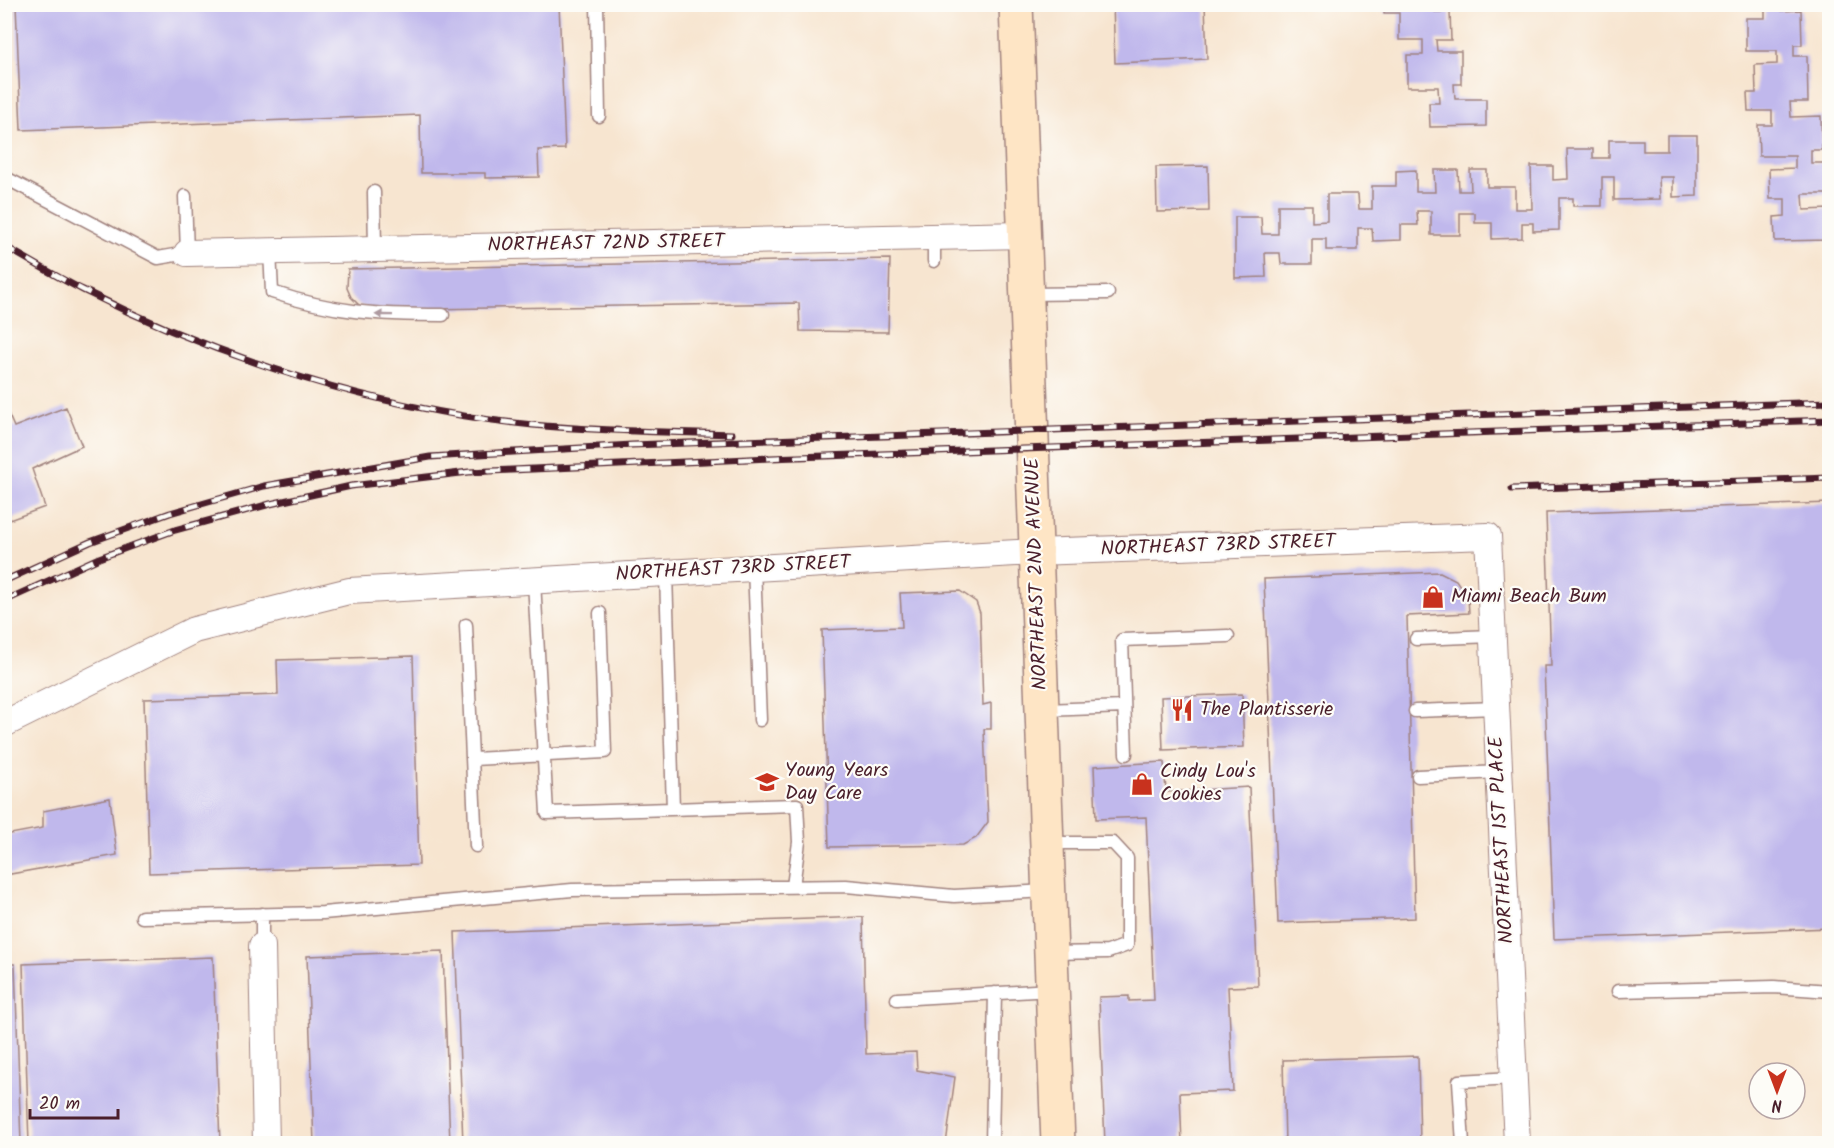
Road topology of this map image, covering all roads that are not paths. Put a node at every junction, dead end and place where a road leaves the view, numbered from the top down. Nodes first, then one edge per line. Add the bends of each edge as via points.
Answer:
1 (597, 4) edge
2 (1016, 4) edge
3 (599, 116) dead end
4 (4, 177) edge
5 (374, 192) dead end
6 (185, 196) dead end
7 (1024, 236) junction
8 (375, 249) junction
9 (270, 251) junction
10 (188, 253) junction
11 (1108, 293) dead end
12 (1026, 294) junction
13 (442, 315) dead end
14 (1488, 536) joint
15 (1035, 552) junction
16 (754, 567) junction
17 (666, 573) junction
18 (534, 580) junction
19 (600, 613) dead end
20 (466, 624) dead end
21 (1227, 636) dead end
22 (1493, 636) junction
23 (1416, 639) dead end
24 (1124, 707) junction
25 (1496, 708) junction
26 (1042, 710) junction
27 (1415, 711) dead end
28 (760, 720) dead end
29 (4, 724) edge
30 (1126, 754) dead end
31 (543, 755) junction
32 (473, 759) junction
33 (1499, 772) junction
34 (1418, 776) dead end
35 (673, 809) junction
36 (1047, 843) junction
37 (477, 846) dead end
38 (793, 886) junction
39 (1049, 891) junction
40 (262, 914) junction
41 (142, 917) dead end
42 (262, 946) joint
43 (1051, 953) junction
44 (1052, 990) junction
45 (1618, 991) dead end
46 (1830, 992) edge
47 (995, 993) junction
48 (897, 999) dead end
49 (1514, 1078) junction
50 (266, 1143) edge
51 (992, 1143) edge
52 (1058, 1143) edge
53 (1463, 1143) edge
54 (1517, 1143) edge

1 - 3 lane
2 - 7 main road, NORTHEAST 2ND AVENUE
4 - 10 lane via 158,258
5 - 8 lane
6 - 10 lane
7 - 8 street, NORTHEAST 72ND STREET via 934,250
7 - 12 main road, NORTHEAST 2ND AVENUE
8 - 9 street, NORTHEAST 72ND STREET
9 - 10 street, NORTHEAST 72ND STREET
13 -> 9 lane via 376,315 316,307 272,292
11 - 12 lane
12 - 15 main road, NORTHEAST 2ND AVENUE
14 - 15 street, NORTHEAST 73RD STREET
14 - 22 street, NORTHEAST 1ST PLACE
15 - 16 street, NORTHEAST 73RD STREET
15 - 26 main road, NORTHEAST 2ND AVENUE
16 - 17 street, NORTHEAST 73RD STREET
16 - 28 lane
17 - 18 street, NORTHEAST 73RD STREET
17 - 35 lane
18 - 29 street, NORTHEAST 73RD STREET via 349,591 194,630
18 - 31 lane
19 - 31 lane via 605,752
20 - 32 lane
21 - 24 lane via 1122,640
22 - 23 lane
22 - 25 street, NORTHEAST 1ST PLACE
24 - 26 lane
24 - 30 lane
25 - 27 lane
25 - 33 street, NORTHEAST 1ST PLACE
26 - 36 main road, NORTHEAST 2ND AVENUE
31 - 32 lane
31 - 35 lane via 547,813
32 - 37 lane
33 - 34 lane
33 - 49 street, NORTHEAST 1ST PLACE
35 - 38 lane via 797,805 799,842
36 - 39 main road, NORTHEAST 2ND AVENUE
36 - 43 lane via 1113,843 1126,858 1127,945 1108,952
38 - 39 lane via 846,886 954,896
38 - 40 lane via 572,890 323,913
39 - 43 main road, NORTHEAST 2ND AVENUE
40 - 41 lane
40 - 42 lane
42 - 50 street
43 - 44 main road, NORTHEAST 2ND AVENUE
44 - 47 lane
44 - 52 main road, NORTHEAST 2ND AVENUE
45 - 46 lane via 1774,987
47 - 48 lane
47 - 51 lane
49 - 53 lane via 1459,1081
49 - 54 street, NORTHEAST 1ST PLACE

